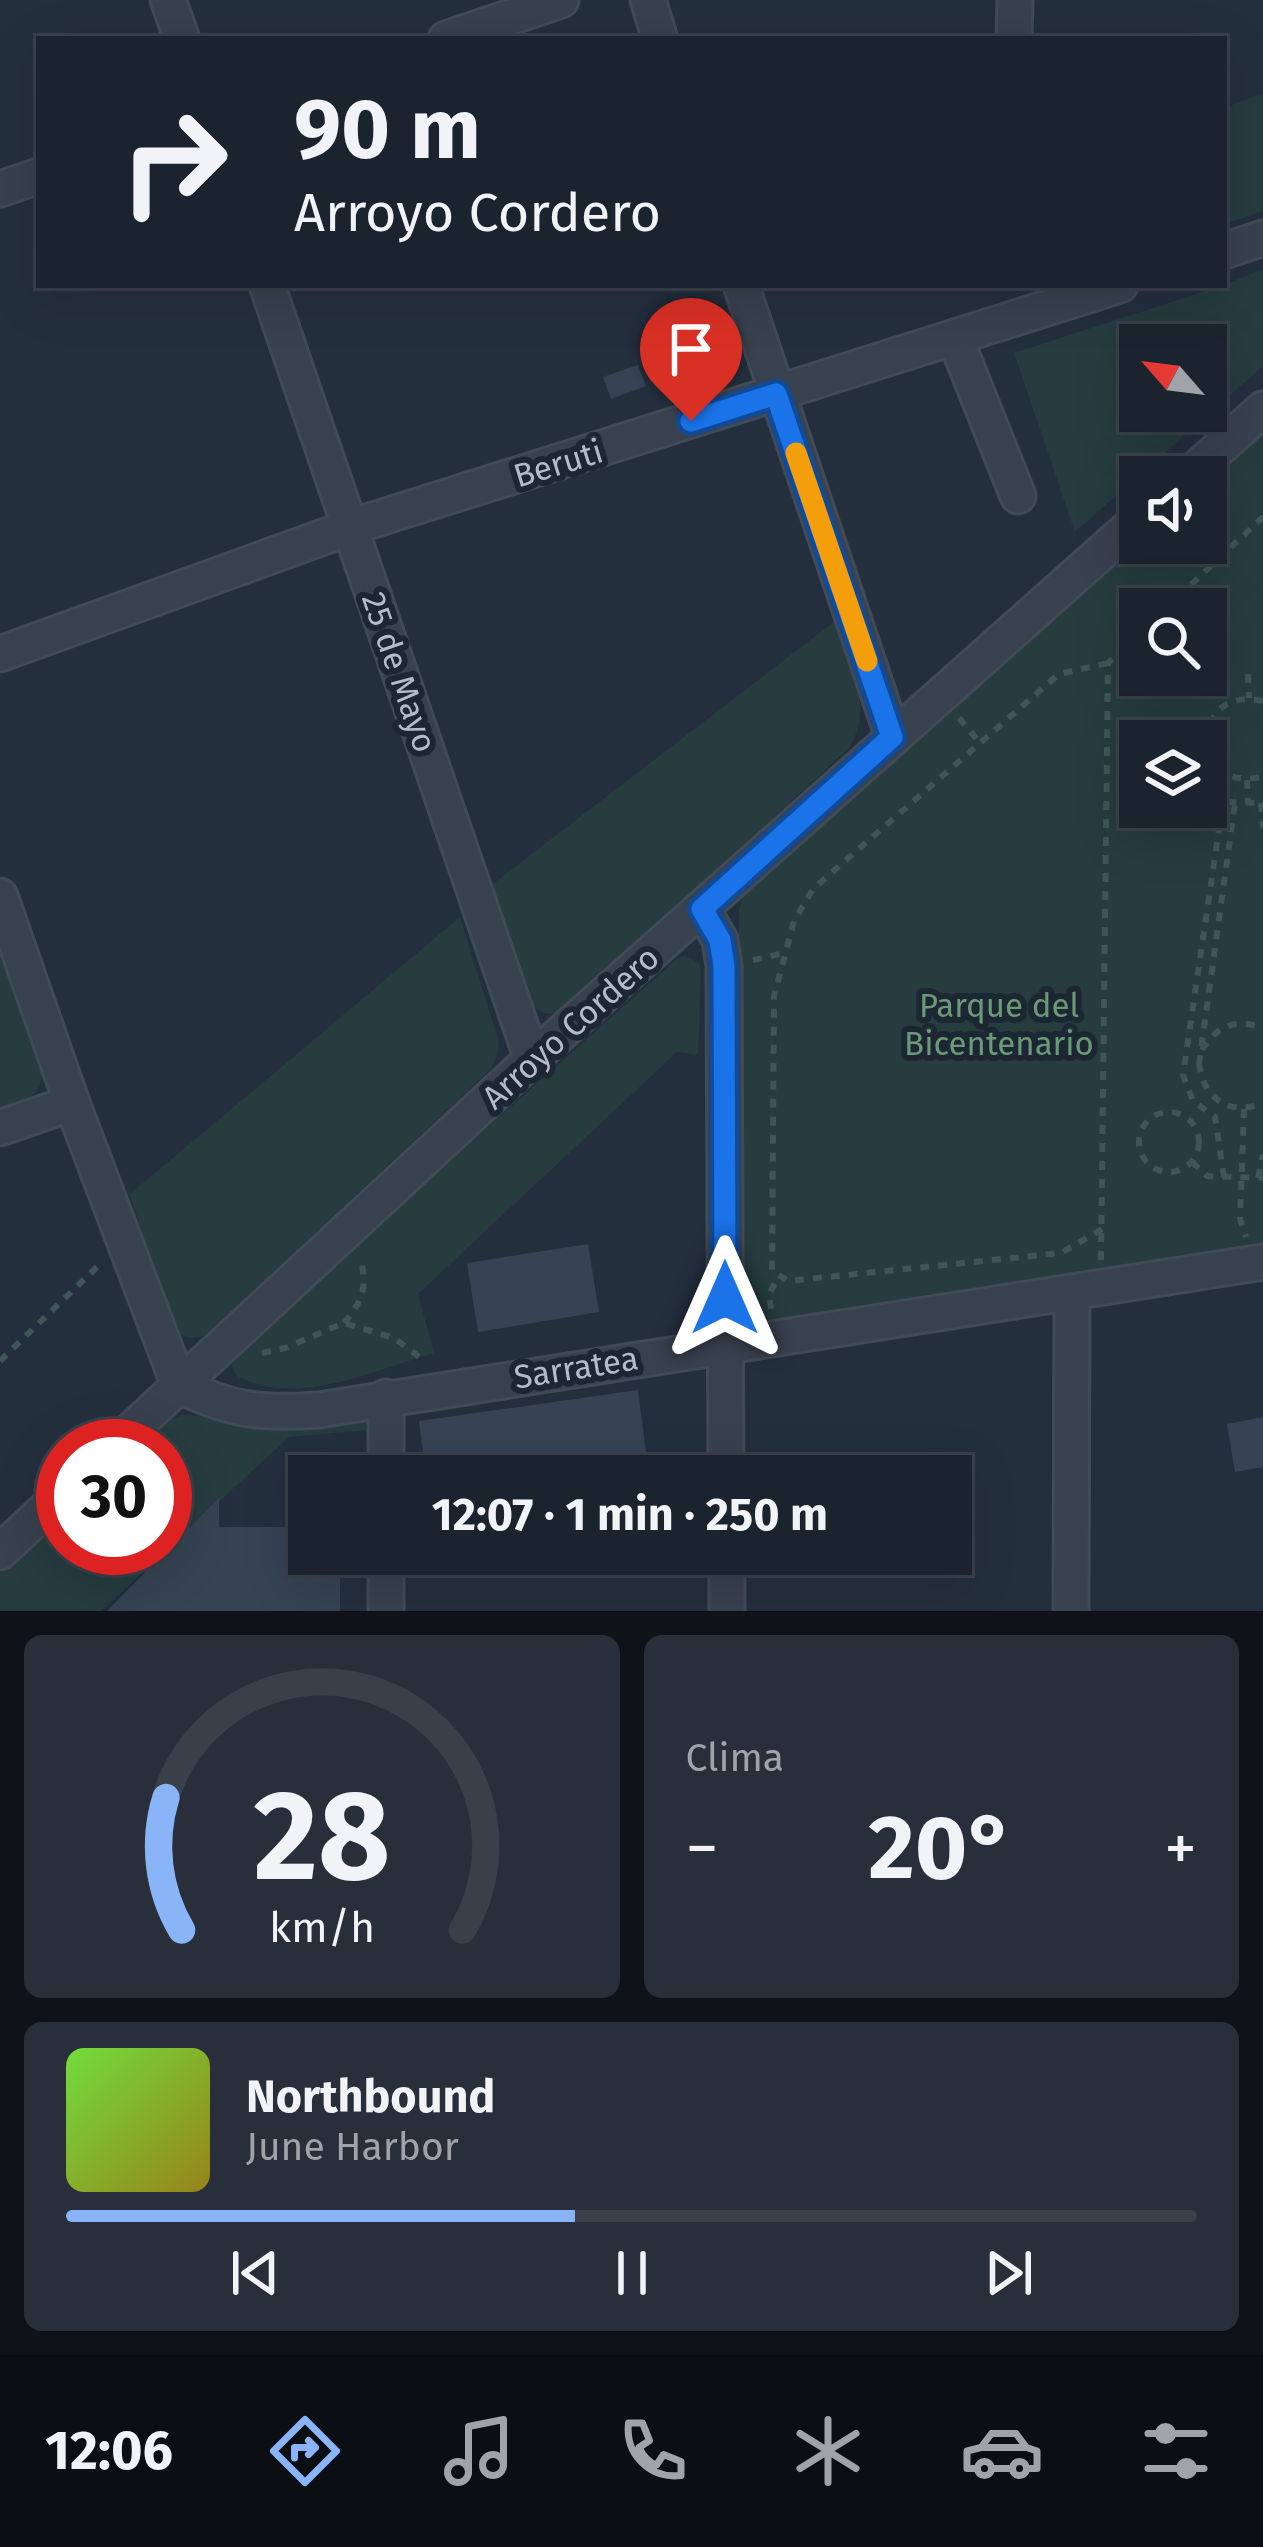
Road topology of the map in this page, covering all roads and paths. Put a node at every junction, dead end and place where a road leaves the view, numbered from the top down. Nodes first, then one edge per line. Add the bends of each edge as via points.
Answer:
1 (168, 0) edge
2 (561, 0) edge
3 (648, 0) edge
4 (1015, 0) edge
5 (181, 36) edge
6 (455, 36) edge
7 (659, 36) edge
8 (1014, 36) edge
9 (36, 177) edge
10 (0, 189) edge
11 (1263, 238) edge
12 (1227, 250) edge
13 (268, 288) edge
14 (742, 288) edge
15 (1079, 291) edge
16 (955, 338) junction
17 (776, 394) junction
18 (1263, 410) edge
19 (1210, 456) edge
20 (1018, 496) dead end
21 (1263, 517) edge
22 (351, 527) junction
23 (1119, 537) edge
24 (1187, 588) edge
25 (1119, 653) edge
26 (0, 654) edge
27 (1108, 663) junction
28 (1248, 674) dead end
29 (1249, 698) junction
30 (1263, 701) edge
31 (892, 737) junction
32 (1263, 776) edge
33 (1247, 780) junction
34 (1235, 803) junction
35 (1248, 803) junction
36 (1262, 803) edge
37 (1263, 828) edge
38 (0, 896) edge
39 (702, 909) junction
40 (1263, 1028) edge
41 (532, 1059) junction
42 (1199, 1064) junction
43 (72, 1103) junction
44 (1263, 1103) edge
45 (1244, 1109) junction
46 (0, 1128) edge
47 (1263, 1155) edge
48 (1192, 1162) junction
49 (1224, 1177) junction
50 (1261, 1178) edge
51 (1241, 1179) junction
52 (1102, 1229) junction
53 (343, 1234) junction
54 (124, 1241) junction
55 (1259, 1262) edge
56 (1086, 1289) junction
57 (344, 1323) junction
58 (228, 1340) junction
59 (726, 1343) junction
60 (0, 1361) edge
61 (179, 1385) junction
62 (456, 1386) junction
63 (386, 1397) junction
64 (143, 1419) edge
65 (386, 1455) edge
66 (726, 1455) edge
67 (36, 1518) edge
68 (0, 1552) edge
69 (386, 1575) edge
70 (727, 1575) edge
71 (386, 1611) edge
72 (727, 1611) edge
73 (1071, 1611) edge

1 - 5 street
2 - 6 street
3 - 7 street
4 - 8 street
9 - 10 street
11 - 12 street
13 - 22 street, 25 de Mayo
14 - 17 street
15 - 16 street, Beruti
16 - 17 street, Beruti
16 - 20 street
17 - 22 street, Beruti
17 - 31 street
18 - 19 street
21 - 24 path
22 - 26 street, Beruti
22 - 41 street, 25 de Mayo
23 - 31 street, Arroyo Cordero
25 - 27 path
27 - 52 path
27 - 52 path via 1059,674 801,906 773,996 772,1271 788,1281 1061,1253
28 - 29 path
29 - 30 path
29 - 33 path via 1217,712 1207,736 1220,770
31 - 39 street, Arroyo Cordero
32 - 33 path
33 - 35 path
34 - 35 path
34 - 42 path
34 - 49 path via 1223,802 1184,1075 1193,1101 1215,1117
35 - 36 path
36 - 37 path
38 - 43 street
39 - 41 street, Arroyo Cordero
39 - 59 street via 724,966
40 - 42 path via 1220,1028
41 - 53 street, Arroyo Cordero
42 - 45 path via 1207,1091
43 - 46 street
43 - 54 street
44 - 45 path
45 - 51 path
47 - 50 path
48 - 48 path via 1174,1172 1153,1169 1141,1154 1143,1126 1166,1112 1184,1117 1199,1143
48 - 49 path via 1207,1176
49 - 51 path
50 - 51 path
51 - 55 path via 1240,1220
52 - 56 path
53 - 57 path via 364,1274 357,1309
53 - 58 street, Arroyo Cordero
54 - 60 path
54 - 61 street
55 - 56 street, Sarratea
56 - 59 street, Sarratea
56 - 73 street
57 - 58 path via 263,1353 246,1354
57 - 62 path via 394,1338
58 - 61 street, Arroyo Cordero
59 - 62 street, Sarratea
59 - 66 street
61 - 63 street, Sarratea via 214,1403 275,1414
61 - 64 street, Arroyo Cordero
62 - 63 street, Sarratea
63 - 65 street
67 - 68 street
69 - 71 street
70 - 72 street

